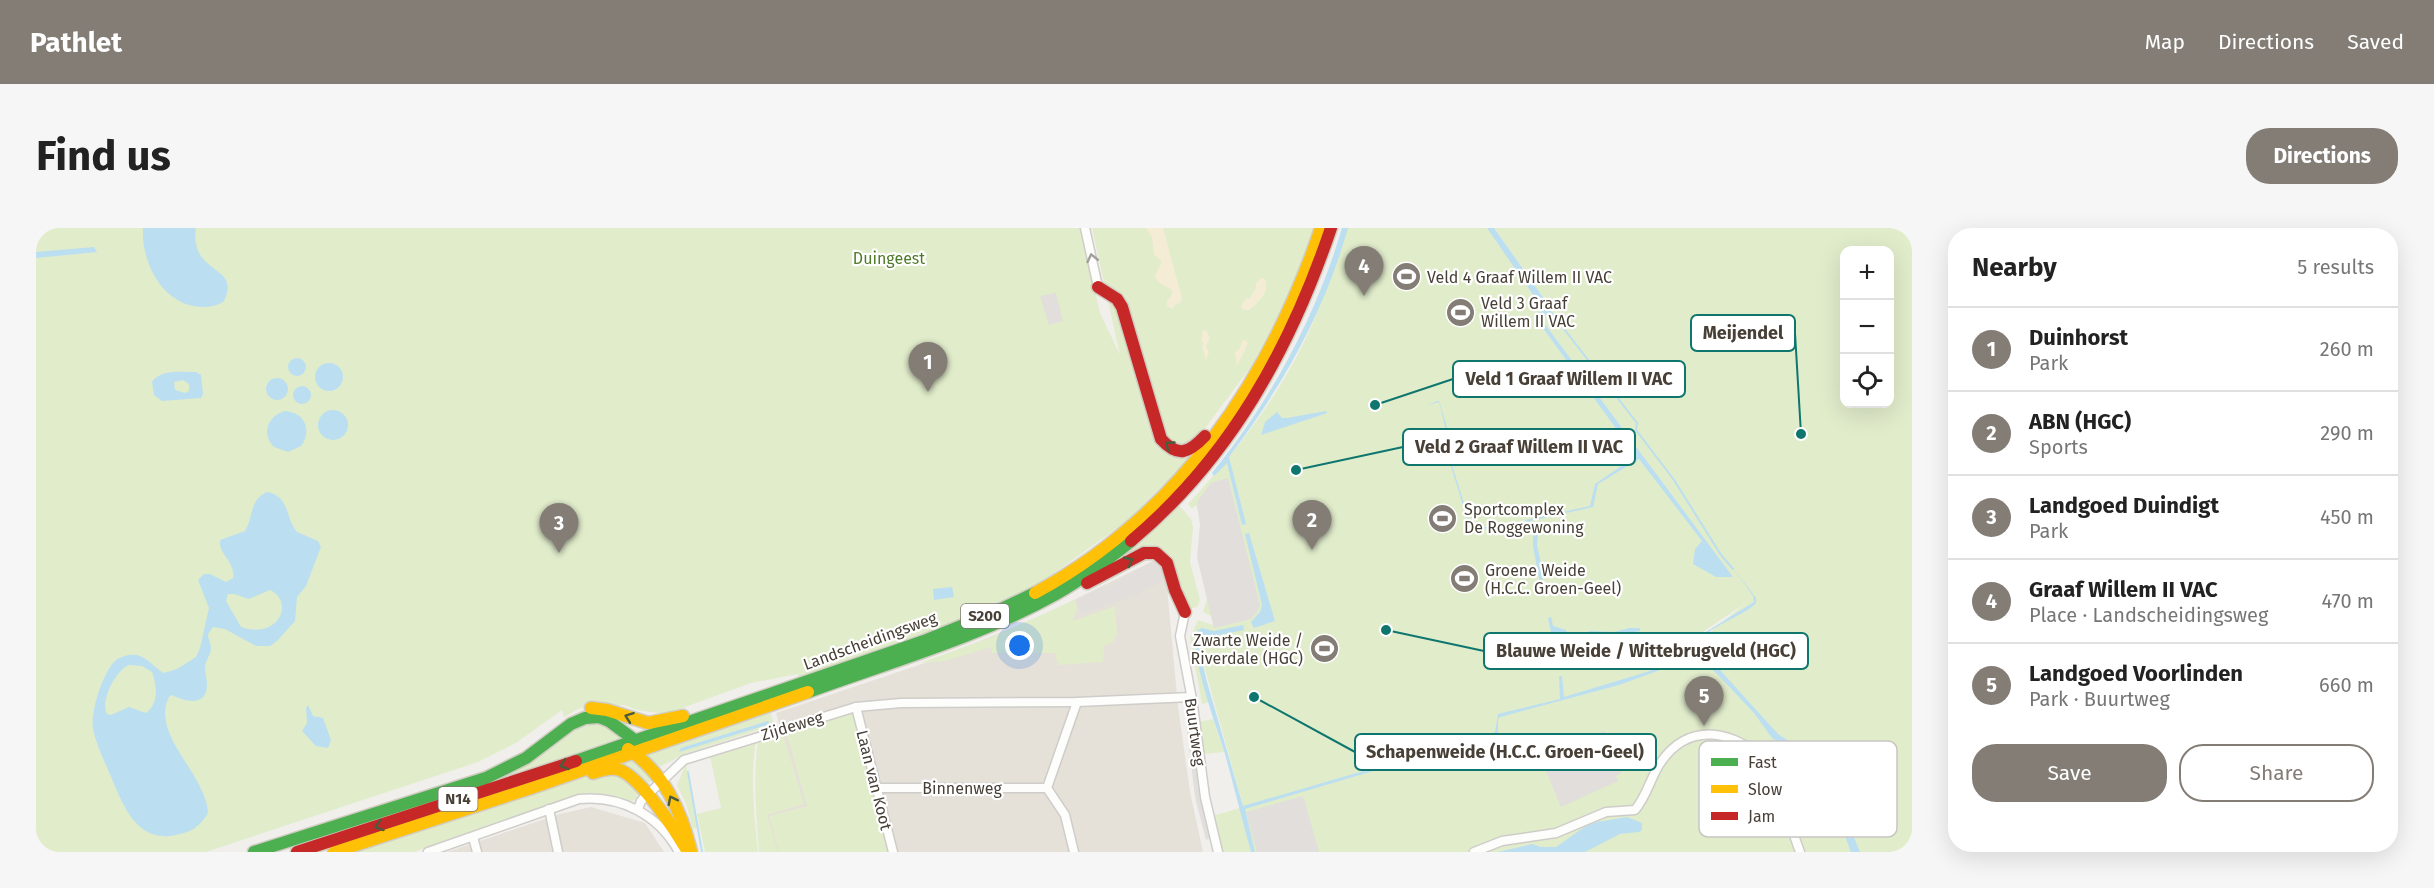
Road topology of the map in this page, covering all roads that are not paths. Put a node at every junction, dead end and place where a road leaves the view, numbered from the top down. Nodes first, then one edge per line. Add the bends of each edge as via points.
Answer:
1 (1085, 228) edge
2 (1321, 228) edge
3 (1331, 228) edge
4 (1098, 287) joint
5 (1265, 359) junction
6 (1056, 594) junction
7 (1185, 612) joint
8 (1191, 697) junction
9 (766, 701) junction
10 (1077, 702) junction
11 (856, 707) junction
12 (727, 709) junction
13 (1739, 741) edge
14 (634, 746) junction
15 (571, 773) junction
16 (661, 780) junction
17 (455, 787) junction
18 (877, 788) junction
19 (1047, 788) junction
20 (646, 795) junction
21 (549, 809) junction
22 (638, 809) junction
23 (473, 837) junction
24 (1795, 837) edge
25 (254, 852) edge
26 (297, 852) edge
27 (334, 852) edge
28 (428, 852) edge
29 (477, 852) edge
30 (558, 852) edge
31 (679, 852) edge
32 (690, 852) edge
33 (893, 852) edge
34 (1074, 852) edge
35 (1218, 852) edge
36 (1474, 852) edge
37 (1800, 852) edge

4 -> 1 street
2 - 5 main road, Landscheidingsweg / S200 via 1298,292
3 - 6 main road, Landscheidingsweg / S200 via 1293,330 1229,435 1158,516 1097,568
5 -> 4 main road via 1199,443 1184,452 1175,451 1161,439 1122,307
5 - 9 main road, Landscheidingsweg / S200 via 1222,426 1190,466 1152,507 1092,559 996,612
6 -> 7 main road via 1089,583 1153,552 1167,563
6 - 9 main road, Landscheidingsweg / S200 via 999,622
7 - 8 street, Buurtweg via 1180,636
8 - 10 street, Zijdeweg
8 - 35 street, Buurtweg via 1204,796
9 - 12 main road, Landscheidingsweg / N14
9 - 14 main road, Landscheidingsweg / N14 via 647,747
10 - 11 street, Zijdeweg
10 - 19 street
11 - 16 street, Zijdeweg via 684,760
11 - 18 street, Laan van Koot
12 - 14 main road, Landscheidingsweg / N14
12 -> 17 main road, N14 via 653,723 601,709 583,710 507,761
13 - 36 street via 1701,734 1670,751 1635,810 1606,812 1556,833 1502,841
14 - 15 main road, Landscheidingsweg / N14
14 - 16 main road
14 - 17 main road, N14 via 609,721 585,718 519,763
14 -> 26 main road, Landscheidingsweg / N14 via 619,746
15 - 20 main road via 585,775 619,769 630,775
15 - 27 main road, Landscheidingsweg / N14
16 - 20 street, Zijdeweg
32 -> 16 main road via 682,820
17 - 25 main road, N14
18 - 19 street, Binnenweg
18 - 33 street, Laan van Koot
19 - 34 street via 1065,815
20 - 22 street, Zijdeweg
20 - 32 main road
21 - 22 street via 593,798
21 - 23 street
21 - 30 street
22 - 31 street via 663,829
23 - 28 street
23 - 29 street
24 - 37 street

